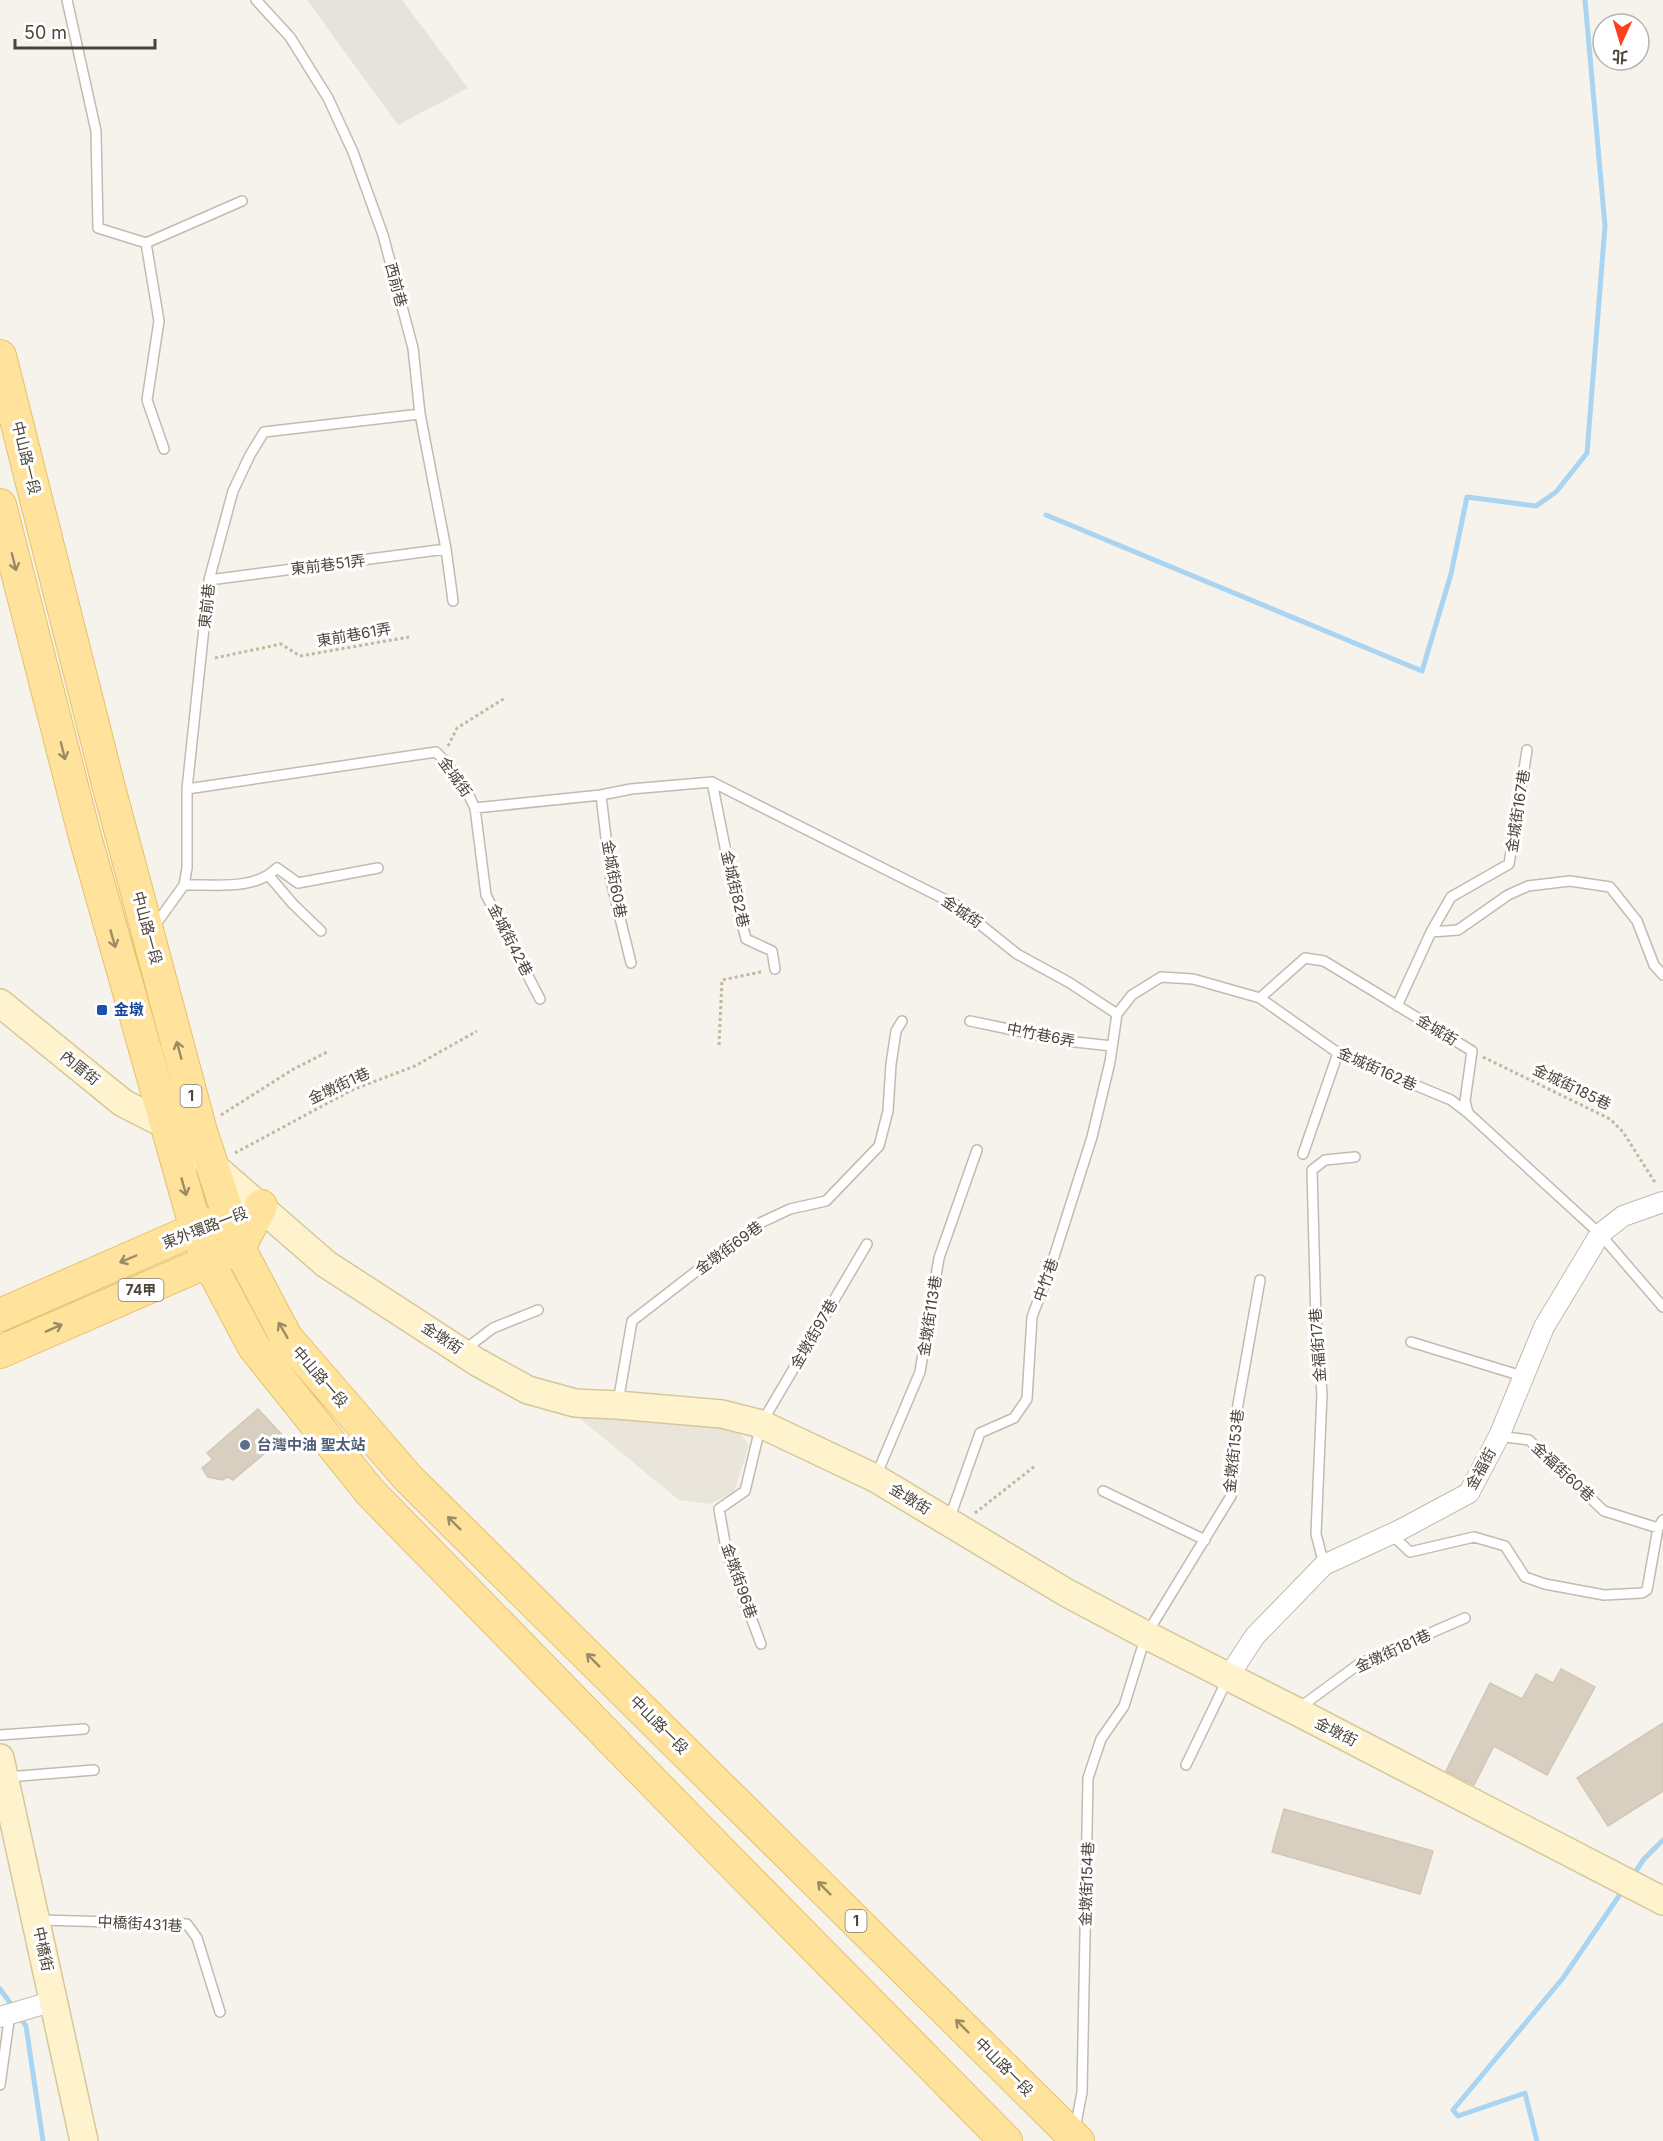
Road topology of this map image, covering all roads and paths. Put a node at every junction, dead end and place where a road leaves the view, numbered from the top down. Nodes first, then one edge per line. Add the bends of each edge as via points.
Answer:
1 (67, 0) edge
2 (256, 0) edge
3 (242, 201) dead end
4 (146, 243) junction
5 (0, 356) edge
6 (420, 414) junction
7 (164, 448) dead end
8 (0, 505) edge
9 (446, 549) junction
10 (209, 580) junction
11 (453, 602) dead end
12 (409, 637) dead end
13 (201, 661) junction
14 (505, 698) dead end
15 (1527, 750) dead end
16 (441, 757) junction
17 (712, 782) junction
18 (187, 789) junction
19 (601, 795) junction
20 (475, 808) junction
21 (378, 868) dead end
22 (269, 876) junction
23 (184, 885) junction
24 (321, 931) dead end
25 (1431, 932) junction
26 (148, 935) junction
27 (631, 963) dead end
28 (775, 969) joint
29 (1663, 975) edge
30 (1260, 998) junction
31 (540, 999) dead end
32 (0, 1003) edge
33 (1397, 1006) junction
34 (1117, 1014) junction
35 (902, 1021) dead end
36 (970, 1021) dead end
37 (477, 1031) dead end
38 (719, 1045) dead end
39 (1112, 1046) junction
40 (1472, 1051) junction
41 (327, 1052) dead end
42 (1338, 1053) junction
43 (1468, 1113) junction
44 (166, 1125) junction
45 (200, 1128) junction
46 (977, 1150) dead end
47 (1303, 1154) dead end
48 (1355, 1157) dead end
49 (212, 1165) junction
50 (1660, 1195) edge
51 (261, 1206) junction
52 (196, 1229) junction
53 (234, 1233) junction
54 (1600, 1234) junction
55 (867, 1244) dead end
56 (208, 1261) junction
57 (1260, 1280) dead end
58 (1663, 1307) edge
59 (538, 1310) dead end
60 (0, 1315) edge
61 (1411, 1342) dead end
62 (0, 1352) edge
63 (462, 1352) junction
64 (1522, 1376) junction
65 (617, 1404) junction
66 (761, 1424) junction
67 (1499, 1436) junction
68 (1035, 1466) dead end
69 (875, 1478) junction
70 (1103, 1491) dead end
71 (1661, 1524) edge
72 (954, 1526) junction
73 (1391, 1534) junction
74 (1205, 1540) junction
75 (1324, 1565) junction
76 (1465, 1618) dead end
77 (1146, 1635) junction
78 (761, 1644) dead end
79 (1228, 1677) junction
80 (1296, 1711) junction
81 (84, 1729) dead end
82 (0, 1735) edge
83 (1185, 1765) dead end
84 (2, 1768) edge
85 (94, 1770) dead end
86 (1645, 1891) edge
87 (36, 1920) junction
88 (54, 2001) junction
89 (220, 2012) dead end
90 (5, 2015) edge
91 (0, 2085) edge
92 (1073, 2139) edge
93 (84, 2141) edge
94 (1006, 2141) edge

1 - 4 lane via 96,131 98,228
2 - 6 lane, 西前巷 via 290,37 328,98 353,152 383,235 413,348
3 - 4 lane
4 - 7 lane via 159,321 147,400
5 - 26 main road, 中山路一段 / 1
6 - 9 lane, 西前巷
6 - 10 lane, 東前巷 via 264,432 233,491
8 -> 44 main road, 中山路一段 / 1 via 84,833
9 - 10 lane, 東前巷51弄
9 - 11 lane, 西前巷
10 - 13 lane, 東前巷
12 - 13 path, 東前巷61弄 via 300,656 281,644
13 - 18 lane, 東前巷
14 - 16 path via 457,728
15 - 25 lane, 金城街167巷 via 1509,864 1451,897
16 - 18 lane, 金城街 via 436,752
16 - 20 lane, 金城街
17 - 19 lane, 金城街
17 - 28 lane, 金城街82巷 via 746,939 771,951
17 - 34 lane, 金城街 via 956,905 1017,954
18 - 23 lane, 東前巷
19 - 20 lane, 金城街
19 - 27 lane, 金城街60巷 via 611,881
20 - 31 lane, 金城街42巷 via 486,895
21 - 22 lane via 298,883 277,868
22 - 23 lane via 250,883
22 - 24 lane
23 - 26 lane, 東前巷
25 - 29 lane via 1458,930 1508,895 1528,886 1570,881 1610,887 1637,921 1654,965
25 - 33 lane, 金城街167巷
45 -> 26 main road, 中山路一段 / 1
28 - 38 path via 722,980
30 - 33 lane, 金城街 via 1305,958 1324,962
30 - 34 lane via 1193,979 1161,976 1132,995
30 - 42 lane, 金城街162巷
32 - 44 street, 內厝街 via 123,1103
33 - 40 lane, 金城街
34 - 39 lane, 中竹巷
35 - 65 lane, 金墩街69巷 via 896,1030 888,1111 879,1146 826,1201 790,1209 756,1225 632,1321
36 - 39 lane, 中竹巷6弄 via 1066,1041
37 - 49 path, 金墩街1巷 via 415,1066 352,1090
39 - 72 lane, 中竹巷 via 1092,1137 1032,1317 1027,1399 1014,1418 980,1433
40 - 43 lane, 金城街 via 1465,1101
40 - 50 path, 金城街185巷 via 1610,1119 1623,1132
41 - 45 path
42 - 43 lane, 金城街162巷 via 1450,1101
42 - 47 lane
43 - 54 lane
44 - 49 street, 金墩街
44 -> 52 main road, 中山路一段 / 1
45 - 49 main road, 中山路一段 / 1
46 - 69 lane, 金墩街113巷 via 939,1258 920,1372
48 - 75 lane, 金福街17巷 via 1325,1160 1312,1170 1322,1394 1316,1534
49 - 51 street, 金墩街
49 - 53 main road, 中山路一段 / 1
50 - 54 street, 金福街
51 - 53 main road, 東外環路一段
51 - 63 street, 金墩街 via 326,1263
52 - 53 main road, 東外環路一段 / 74甲
52 - 56 main road, 中山路一段 / 1
52 -> 60 main road, 東外環路一段 / 74甲
53 - 56 main road, 東外環路一段 / 74甲
92 -> 53 main road, 中山路一段 / 1 via 408,1478 286,1337
54 - 58 lane
54 - 64 street, 金福街 via 1544,1327
55 - 66 lane, 金墩街97巷
62 -> 56 main road, 東外環路一段 / 74甲
56 - 94 main road, 中山路一段 / 1 via 254,1347 370,1491
57 - 74 lane, 金墩街153巷 via 1237,1410 1231,1497
59 - 63 lane via 493,1328
61 - 64 lane
63 - 65 street, 金墩街 via 528,1390 575,1403
64 - 67 street, 金福街
65 - 66 street, 金墩街 via 722,1414
66 - 69 street, 金墩街
66 - 78 lane, 金墩街96巷 via 745,1491 719,1509 727,1554
67 - 71 lane, 金福街60巷 via 1528,1440 1604,1511
67 - 73 street, 金福街 via 1469,1493
68 - 72 path
69 - 72 street, 金墩街
70 - 74 lane
71 - 73 lane via 1647,1590 1604,1595 1525,1577 1505,1546 1474,1537 1410,1552
72 - 77 street, 金墩街
73 - 75 street, 金福街
74 - 77 lane, 金墩街153巷
75 - 79 street, 金福街 via 1255,1636
76 - 80 lane, 金墩街181巷 via 1359,1664
77 - 79 street, 金墩街
77 - 92 lane, 金墩街154巷 via 1124,1706 1101,1739 1088,1779 1082,2092
79 - 80 street, 金墩街
79 - 83 lane
80 - 86 street, 金墩街
81 - 82 lane
84 - 85 lane
84 - 87 street, 中橋街
87 - 88 street, 中橋街
87 - 89 lane, 中橋街431巷 via 187,1924 196,1938
88 - 90 street
88 - 93 street, 中橋街
90 - 91 lane

